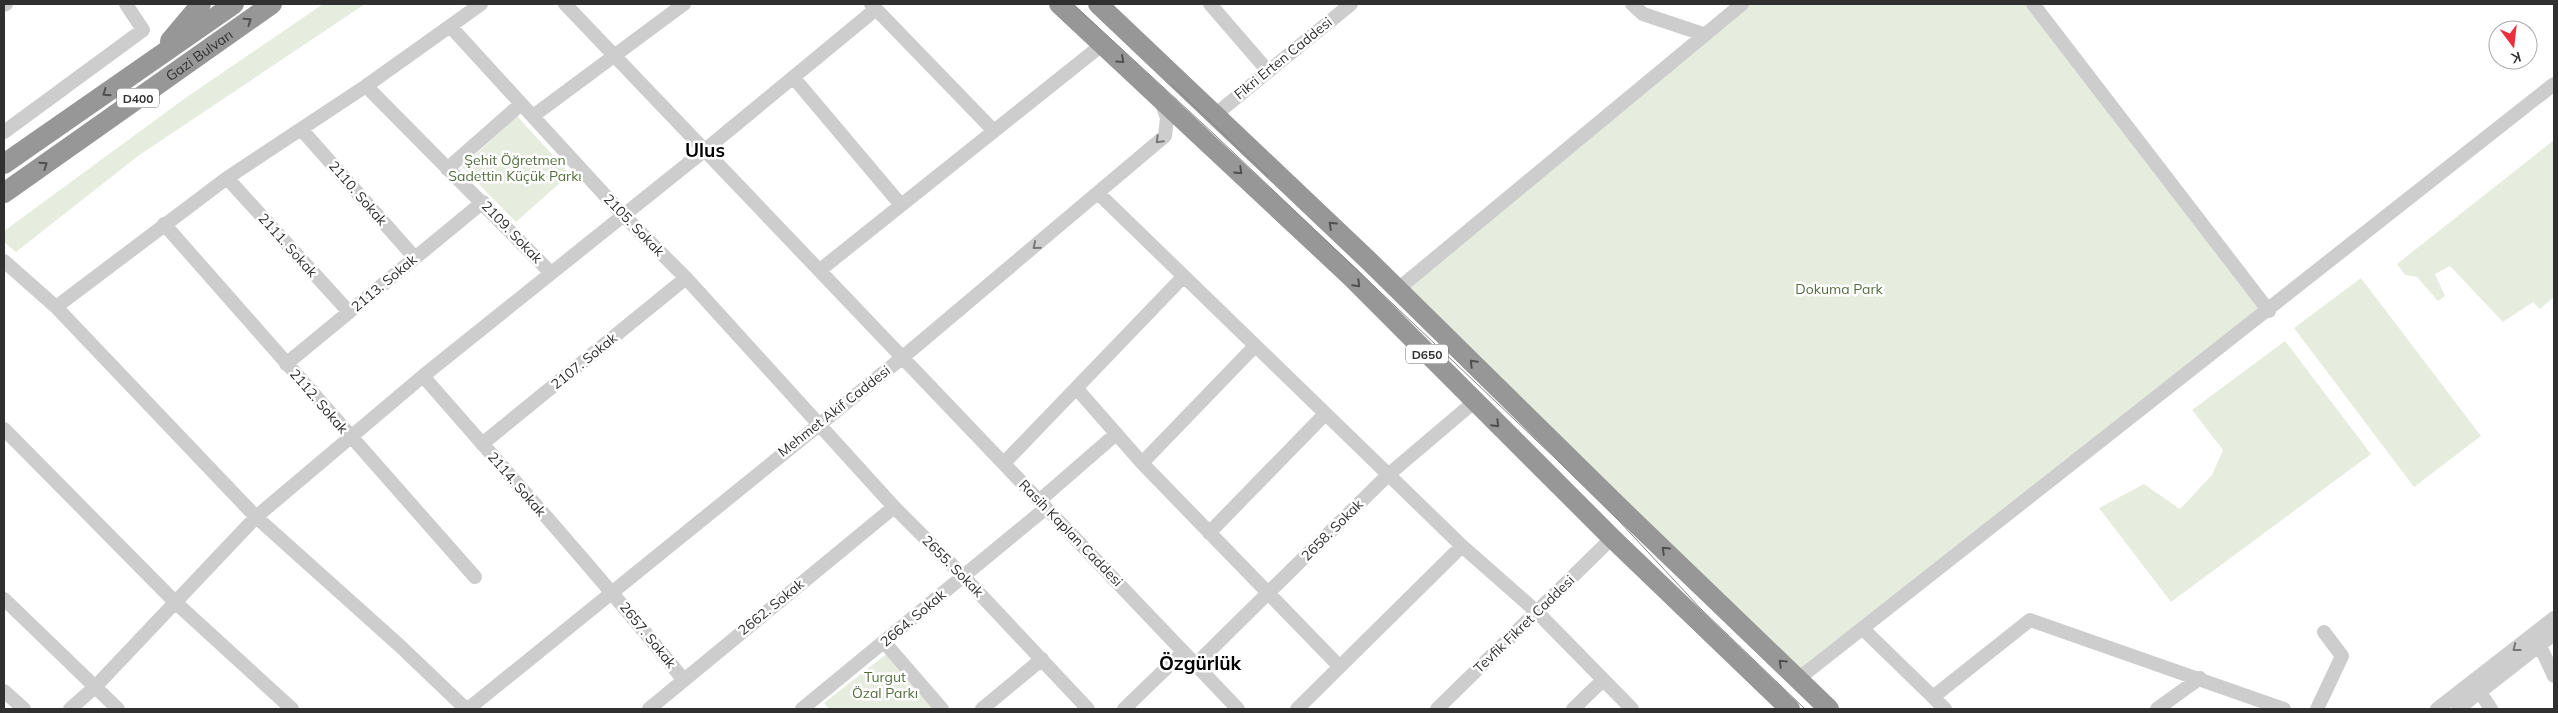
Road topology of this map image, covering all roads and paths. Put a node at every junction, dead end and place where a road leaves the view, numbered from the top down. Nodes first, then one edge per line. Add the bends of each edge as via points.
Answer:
1 (126, 4) edge
2 (201, 4) edge
3 (234, 4) edge
4 (272, 4) edge
5 (481, 4) edge
6 (565, 4) edge
7 (684, 4) edge
8 (1059, 4) edge
9 (1098, 4) edge
10 (1210, 4) edge
11 (1351, 4) edge
12 (1632, 4) edge
13 (1742, 4) edge
14 (2033, 4) edge
15 (873, 6) edge
16 (450, 26) junction
17 (1703, 34) junction
18 (1103, 44) junction
19 (160, 55) junction
20 (615, 55) junction
21 (1267, 70) junction
22 (793, 77) junction
23 (2554, 84) edge
24 (366, 86) junction
25 (1159, 96) junction
26 (521, 104) junction
27 (1216, 114) junction
28 (534, 116) junction
29 (301, 129) junction
30 (994, 131) junction
31 (4, 132) edge
32 (705, 150) junction
33 (4, 164) edge
34 (447, 169) junction
35 (227, 178) junction
36 (4, 193) edge
37 (1099, 194) junction
38 (483, 202) junction
39 (901, 205) junction
40 (624, 216) junction
41 (164, 224) junction
42 (415, 258) junction
43 (4, 261) edge
44 (820, 270) junction
45 (551, 273) junction
46 (1183, 277) junction
47 (686, 278) junction
48 (1398, 289) junction
49 (56, 307) junction
50 (2269, 311) junction
51 (350, 312) junction
52 (1255, 346) junction
53 (903, 357) junction
54 (286, 364) junction
55 (423, 376) junction
56 (1076, 389) junction
57 (1474, 402) junction
58 (1325, 414) junction
59 (819, 422) junction
60 (4, 429) edge
61 (1116, 434) junction
62 (350, 437) junction
63 (482, 444) junction
64 (1142, 463) junction
65 (1004, 464) junction
66 (1388, 475) junction
67 (1043, 504) junction
68 (1617, 505) junction
69 (894, 507) junction
70 (256, 517) junction
71 (1209, 533) junction
72 (1612, 538) junction
73 (1462, 546) junction
74 (963, 576) junction
75 (475, 577) dead end
76 (612, 591) junction
77 (1268, 595) junction
78 (4, 599) edge
79 (175, 602) junction
80 (1537, 612) junction
81 (2554, 618) edge
82 (1863, 629) junction
83 (2324, 632) dead end
84 (2554, 634) edge
85 (884, 642) junction
86 (2540, 646) junction
87 (1183, 652) junction
88 (1042, 659) junction
89 (1196, 664) junction
90 (1339, 666) junction
91 (2554, 676) edge
92 (2200, 678) junction
93 (1798, 679) junction
94 (683, 680) junction
95 (1602, 681) junction
96 (94, 687) junction
97 (4, 691) edge
98 (2480, 692) junction
99 (1933, 697) junction
100 (24, 709) edge
101 (70, 709) edge
102 (118, 709) edge
103 (292, 709) edge
104 (467, 709) edge
105 (649, 709) edge
106 (802, 709) edge
107 (942, 709) edge
108 (982, 709) edge
109 (1088, 709) edge
110 (1124, 709) edge
111 (1238, 709) edge
112 (1297, 709) edge
113 (1437, 709) edge
114 (1573, 709) edge
115 (1632, 709) edge
116 (1790, 709) edge
117 (1829, 709) edge
118 (1945, 709) edge
119 (2157, 709) edge
120 (2284, 709) edge
121 (2317, 709) edge
122 (2437, 709) edge
123 (2458, 709) edge
124 (2491, 709) edge

1 - 31 street via 143,30
2 - 19 highway
3 - 19 highway, Gazi Bulvarı / D400
36 -> 4 highway, Gazi Bulvarı / D400
5 - 16 street
6 - 20 street, Rasih Kaplan Caddesi
7 - 20 street
8 - 18 highway, D650
9 - 27 highway, D650
10 - 21 street
11 - 21 street, Fikri Erten Caddesi
12 - 17 street via 1643,14
13 - 17 street
14 - 50 street
15 - 22 street
15 - 30 street
16 - 24 street
16 - 26 street, 2105. Sokak
17 - 48 street
18 -> 25 highway, D650
18 - 30 street
19 -> 33 highway, Gazi Bulvarı / D400
20 - 28 street
20 - 32 street, Rasih Kaplan Caddesi
21 - 27 street, Fikri Erten Caddesi
22 - 32 street
22 - 39 street
23 - 50 street
24 - 29 street
24 - 34 street, 2109. Sokak
25 -> 37 street, Mehmet Akif Caddesi via 1168,118 1165,136
25 -> 57 highway, D650 via 1350,276
26 - 28 street, 2105. Sokak
26 - 34 street
48 -> 27 highway, D650
28 - 40 street, 2105. Sokak
29 - 35 street
29 - 42 street, 2110. Sokak
30 - 39 street
32 - 40 street
32 - 44 street, Rasih Kaplan Caddesi
34 - 38 street, 2109. Sokak
35 - 41 street
35 - 51 street, 2111. Sokak
37 - 46 street
37 -> 53 street, Mehmet Akif Caddesi
38 - 42 street, 2113. Sokak
38 - 45 street, 2109. Sokak
39 - 44 street
40 - 45 street
40 - 47 street, 2105. Sokak
41 - 49 street
41 - 54 street, 2112. Sokak
42 - 51 street, 2113. Sokak
43 - 49 street
44 - 53 street, Rasih Kaplan Caddesi
45 - 55 street
46 - 52 street
46 - 56 street
47 - 59 street, 2105. Sokak
47 - 63 street, 2107. Sokak
68 -> 48 highway, D650
49 - 70 street
50 - 82 street
51 - 54 street, 2113. Sokak
52 - 58 street
52 - 64 street
53 - 59 street, Mehmet Akif Caddesi
53 - 65 street, Rasih Kaplan Caddesi
54 - 62 street, 2112. Sokak
55 - 62 street
55 - 63 street, 2114. Sokak
56 - 61 street
56 - 65 street
57 - 66 street, 2658. Sokak
57 -> 72 highway, D650
58 - 66 street
58 - 71 street
59 - 69 street, 2655. Sokak
59 - 76 street, Mehmet Akif Caddesi
60 - 79 street
61 - 64 street
61 - 67 street, 2664. Sokak
62 - 70 street
62 - 75 street, 2112. Sokak
63 - 76 street, 2114. Sokak
64 - 71 street
65 - 67 street, Rasih Kaplan Caddesi
66 - 73 street
66 - 77 street, 2658. Sokak
67 - 74 street, 2664. Sokak
67 - 87 street, Rasih Kaplan Caddesi
68 - 72 highway via 1619,521
93 -> 68 highway, D650
69 - 74 street, 2655. Sokak
69 - 94 street, 2662. Sokak
70 - 79 street
70 - 104 street
71 - 77 street
72 - 80 street, Tevfik Fikret Caddesi
72 - 116 highway, D650
73 - 80 street
73 - 90 street
74 - 85 street, 2664. Sokak
74 - 88 street, 2655. Sokak
76 - 94 street, 2657. Sokak
76 - 104 street, Mehmet Akif Caddesi
77 - 89 street, 2658. Sokak
77 - 90 street
78 - 96 street
79 - 96 street
79 - 103 street
80 - 95 street
80 - 113 street, Tevfik Fikret Caddesi
81 -> 122 street
82 - 93 street
82 - 99 street
83 - 121 street via 2342,656
84 - 86 street
85 - 106 street, 2664. Sokak
85 - 107 street
86 - 91 street
86 - 98 street
87 - 89 street, Rasih Kaplan Caddesi
87 - 110 street
88 - 108 street
88 - 109 street, 2655. Sokak
89 - 111 street, Rasih Kaplan Caddesi
90 - 112 street
92 - 99 street via 2030,620
92 - 119 street
92 - 120 street
93 - 117 highway, D650
94 - 105 street, 2662. Sokak
95 - 114 street
95 - 115 street
96 - 101 street
96 - 102 street
97 - 100 street
98 - 123 street
98 - 124 street
99 - 118 street

